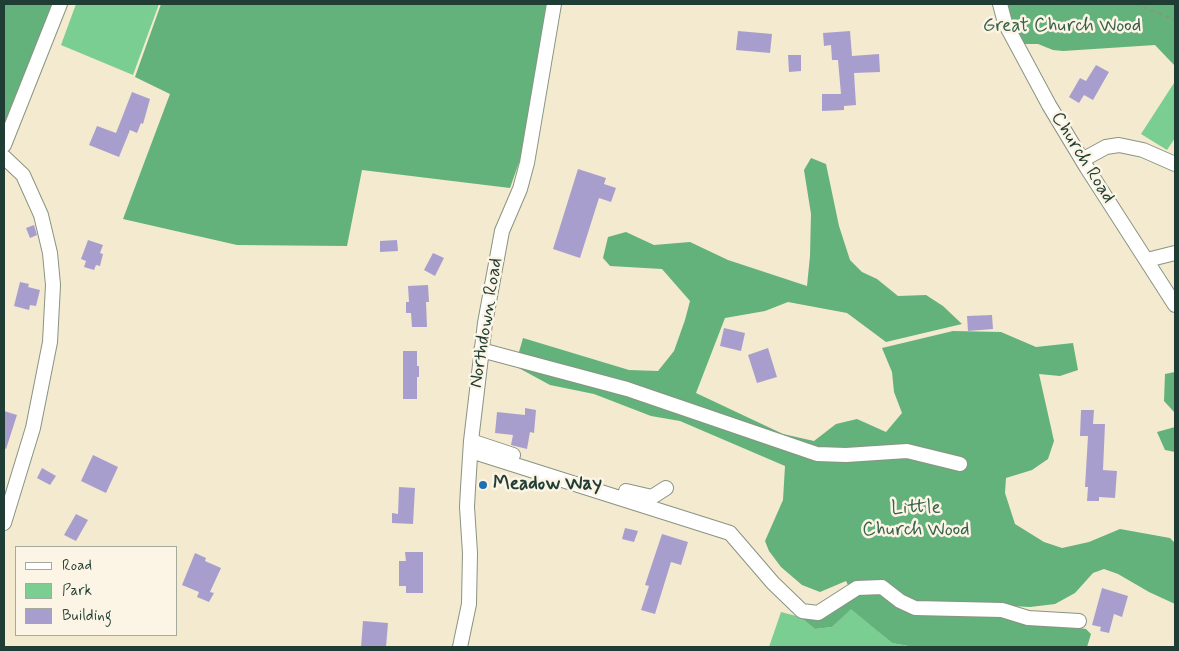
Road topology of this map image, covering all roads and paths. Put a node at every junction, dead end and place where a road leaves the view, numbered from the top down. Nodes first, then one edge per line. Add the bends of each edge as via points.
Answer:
1 (60, 4) edge
2 (554, 4) edge
3 (1000, 4) edge
4 (1136, 4) edge
5 (1175, 20) edge
6 (4, 146) edge
7 (4, 157) edge
8 (1082, 160) junction
9 (1175, 164) edge
10 (1175, 253) edge
11 (1147, 260) junction
12 (1175, 305) edge
13 (481, 350) junction
14 (471, 446) junction
15 (960, 464) dead end
16 (666, 488) dead end
17 (4, 523) edge
18 (1080, 621) dead end
19 (460, 647) edge

1 - 6 street
2 - 13 street, Northdown Road via 527,163 502,231
3 - 8 street, Church Road via 1006,23 1040,88
4 - 5 path
7 - 17 street via 23,175 41,215 53,285 50,342 33,428
8 - 9 street via 1106,147 1119,145 1143,150
8 - 11 street, Church Road
10 - 11 street
11 - 12 street, Church Road
13 - 14 street, Northdown Road
13 - 15 street via 627,389 817,454 906,451
14 - 16 street via 636,495 652,497
14 - 18 street via 730,533 802,611 818,613 857,588 882,587 915,608 1002,610 1028,618
14 - 19 street, Northdown Road via 467,507 469,604

